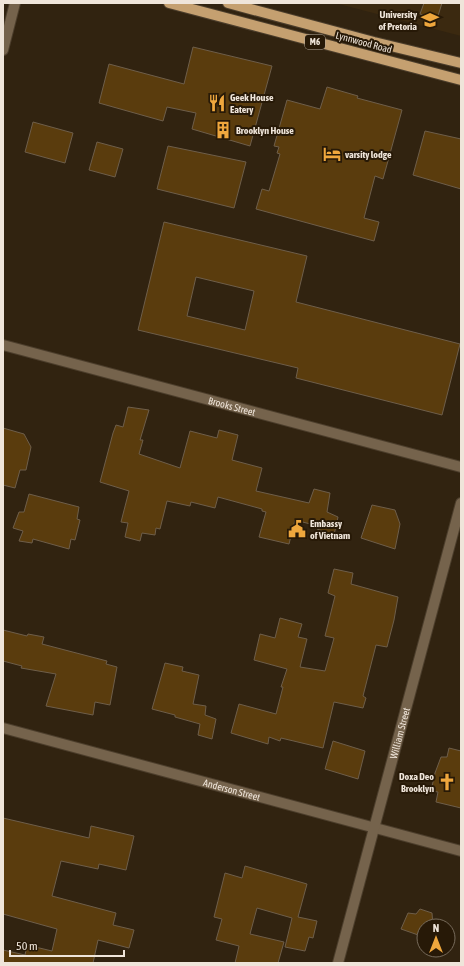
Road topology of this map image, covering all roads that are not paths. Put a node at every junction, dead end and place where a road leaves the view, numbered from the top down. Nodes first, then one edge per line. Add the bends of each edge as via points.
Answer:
1 (16, 3) edge
2 (168, 3) edge
3 (228, 3) edge
4 (3, 50) edge
5 (461, 62) edge
6 (461, 80) edge
7 (3, 345) edge
8 (461, 467) edge
9 (461, 503) edge
10 (3, 728) edge
11 (374, 828) junction
12 (461, 851) edge
13 (338, 963) edge

1 - 4 street
2 - 6 main road, Lynnwood Road / M6
3 - 5 main road, Lynnwood Road / M6
7 - 8 street, Brooks Street
9 - 11 street, William Street
10 - 11 street, Anderson Street
11 - 12 street, Anderson Street
11 - 13 street, William Street

